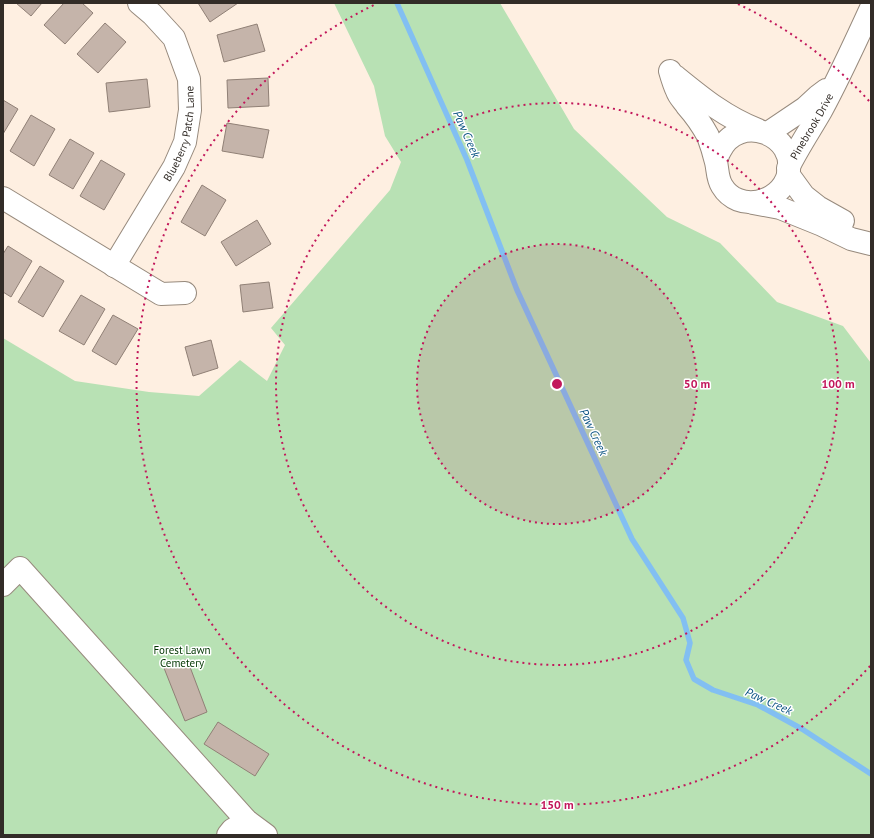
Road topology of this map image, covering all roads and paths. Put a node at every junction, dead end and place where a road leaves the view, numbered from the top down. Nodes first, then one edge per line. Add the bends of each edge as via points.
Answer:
1 (139, 3) edge
2 (871, 8) edge
3 (834, 84) junction
4 (763, 132) junction
5 (716, 162) junction
6 (788, 171) junction
7 (3, 198) edge
8 (753, 203) junction
9 (871, 243) edge
10 (114, 266) junction
11 (185, 294) dead end
12 (3, 585) edge
13 (247, 821) junction
14 (228, 835) edge
15 (266, 835) edge

1 - 10 street, Blueberry Patch Lane via 174,38 189,80 190,110 184,142 174,167
2 - 3 street, Pinebrook Drive
3 - 4 street, Pinebrook Drive via 805,108
3 - 6 street, Pinebrook Drive
4 - 5 street via 746,130 736,134 727,140
4 - 5 street via 726,115 670,71 677,92 708,136
4 - 6 street via 778,140 785,150
5 - 8 street via 722,186 730,195 741,201
6 - 8 street via 784,185 776,194
6 - 9 street via 804,196 855,228
7 - 10 street
8 - 9 street via 780,208 851,239
10 - 11 street via 161,294
12 - 13 street via 20,568
13 - 14 street
13 - 15 street

